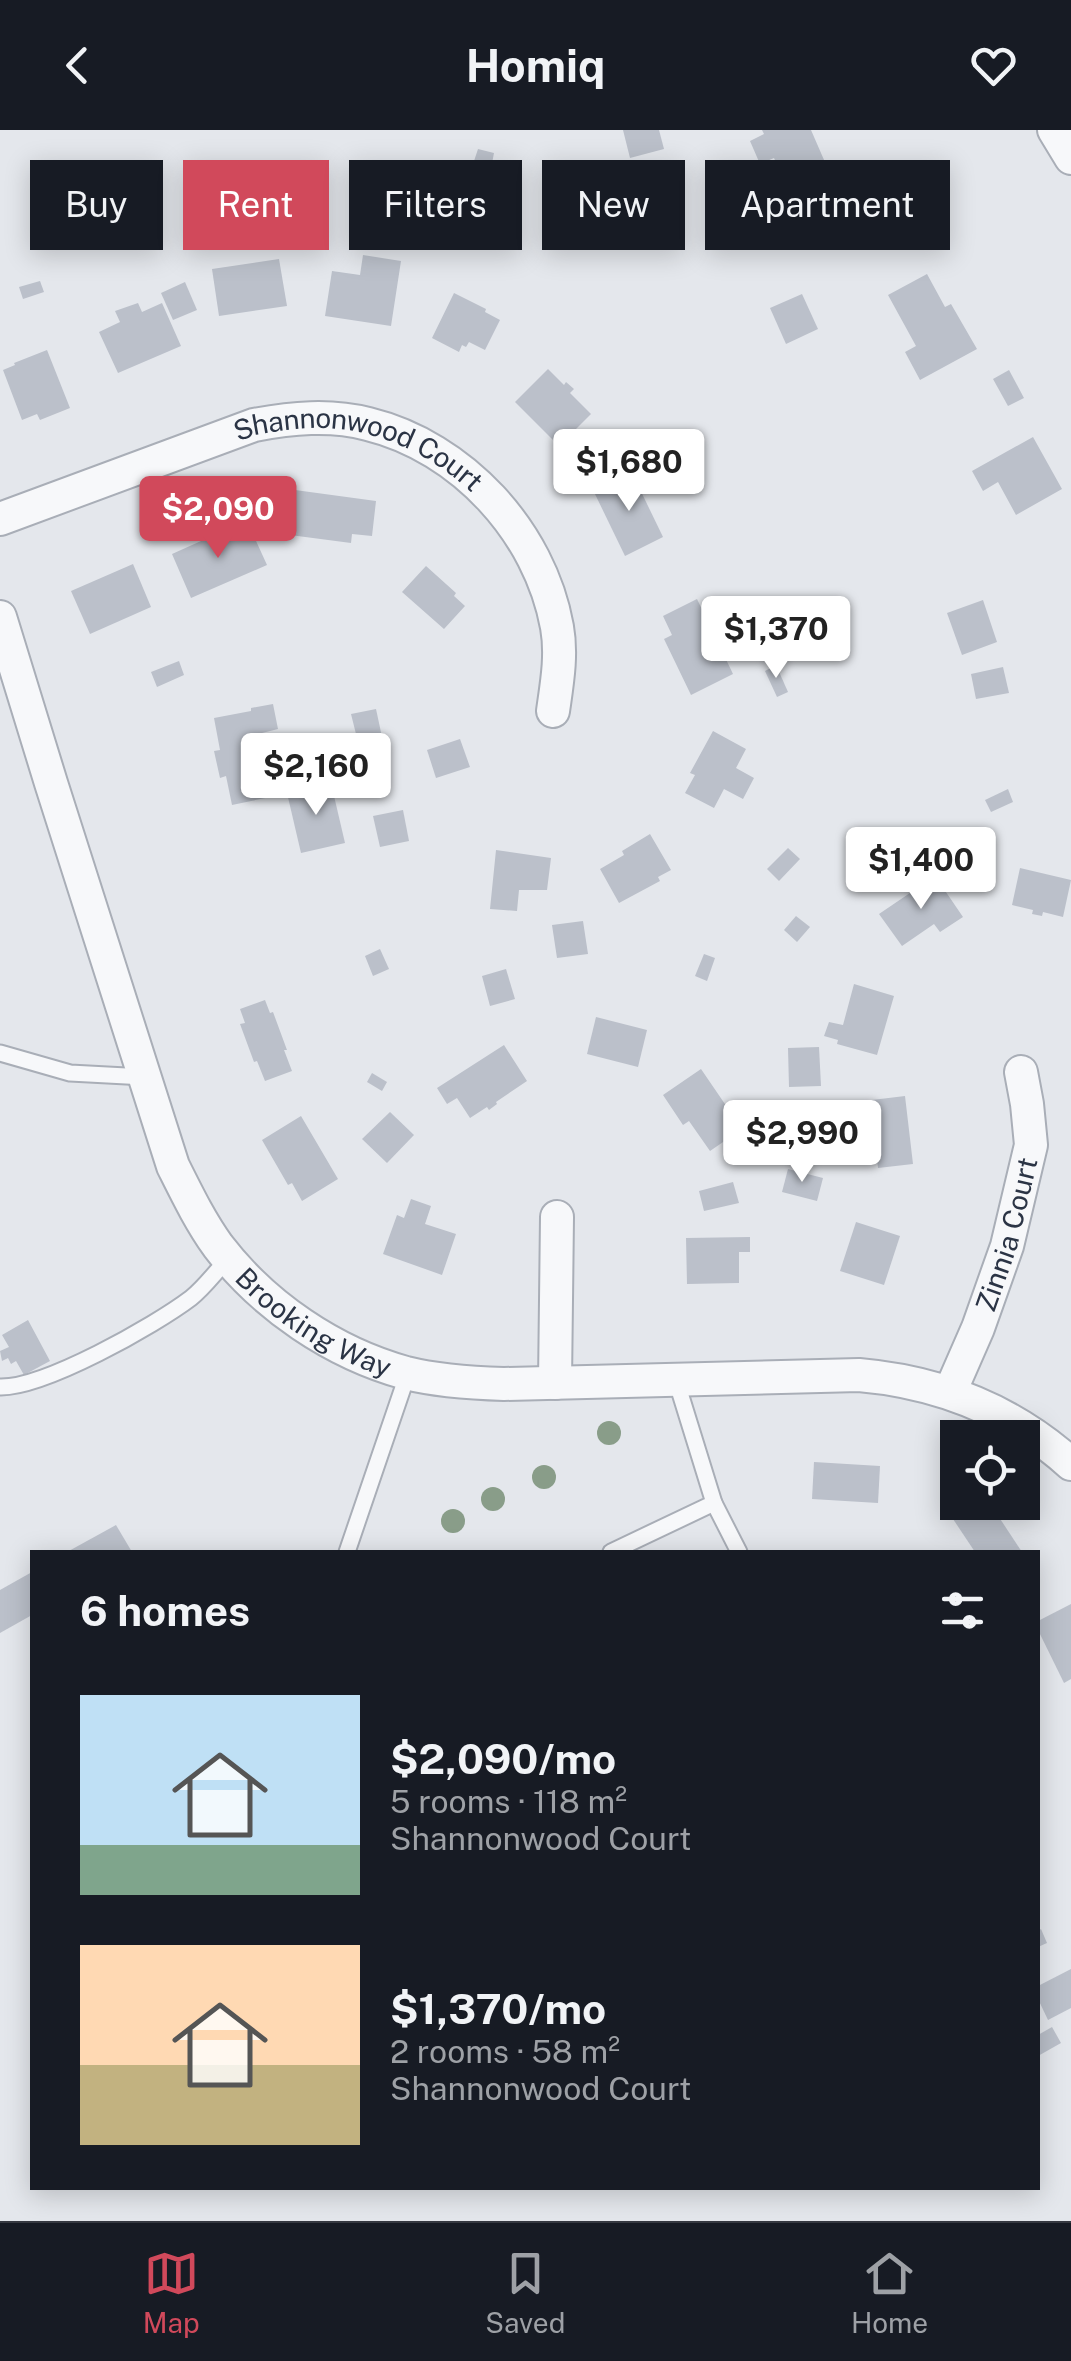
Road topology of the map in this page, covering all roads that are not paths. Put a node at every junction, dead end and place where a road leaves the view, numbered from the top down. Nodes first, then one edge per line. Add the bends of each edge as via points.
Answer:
1 (1054, 130) edge
2 (1071, 158) edge
3 (0, 518) edge
4 (0, 617) edge
5 (553, 710) dead end
6 (0, 1053) edge
7 (1020, 1072) dead end
8 (144, 1076) junction
9 (556, 1217) dead end
10 (228, 1258) junction
11 (408, 1373) junction
12 (676, 1380) junction
13 (555, 1383) junction
14 (0, 1387) edge
15 (950, 1392) junction
16 (1071, 1464) edge
17 (714, 1503) junction
18 (348, 1550) edge
19 (615, 1550) edge
20 (738, 1550) edge

1 - 2 street
3 - 5 street, Shannonwood Court via 254,425 327,418 368,424 443,457 510,518 532,552 558,630
4 - 8 street, Brooking Way
6 - 8 lane via 70,1073
7 - 15 street, Zinnia Court via 1031,1145 1007,1246
8 - 10 street, Brooking Way via 174,1166
9 - 13 street
10 - 11 street, Brooking Way via 292,1318 336,1345
10 - 14 lane via 157,1322 46,1378
11 - 13 street, Brooking Way via 453,1382
11 - 18 lane
12 - 13 street, Brooking Way
12 - 15 street, Brooking Way via 859,1375
12 - 17 lane
15 - 16 street, Brooking Way via 1004,1415
17 - 19 lane
17 - 20 lane

